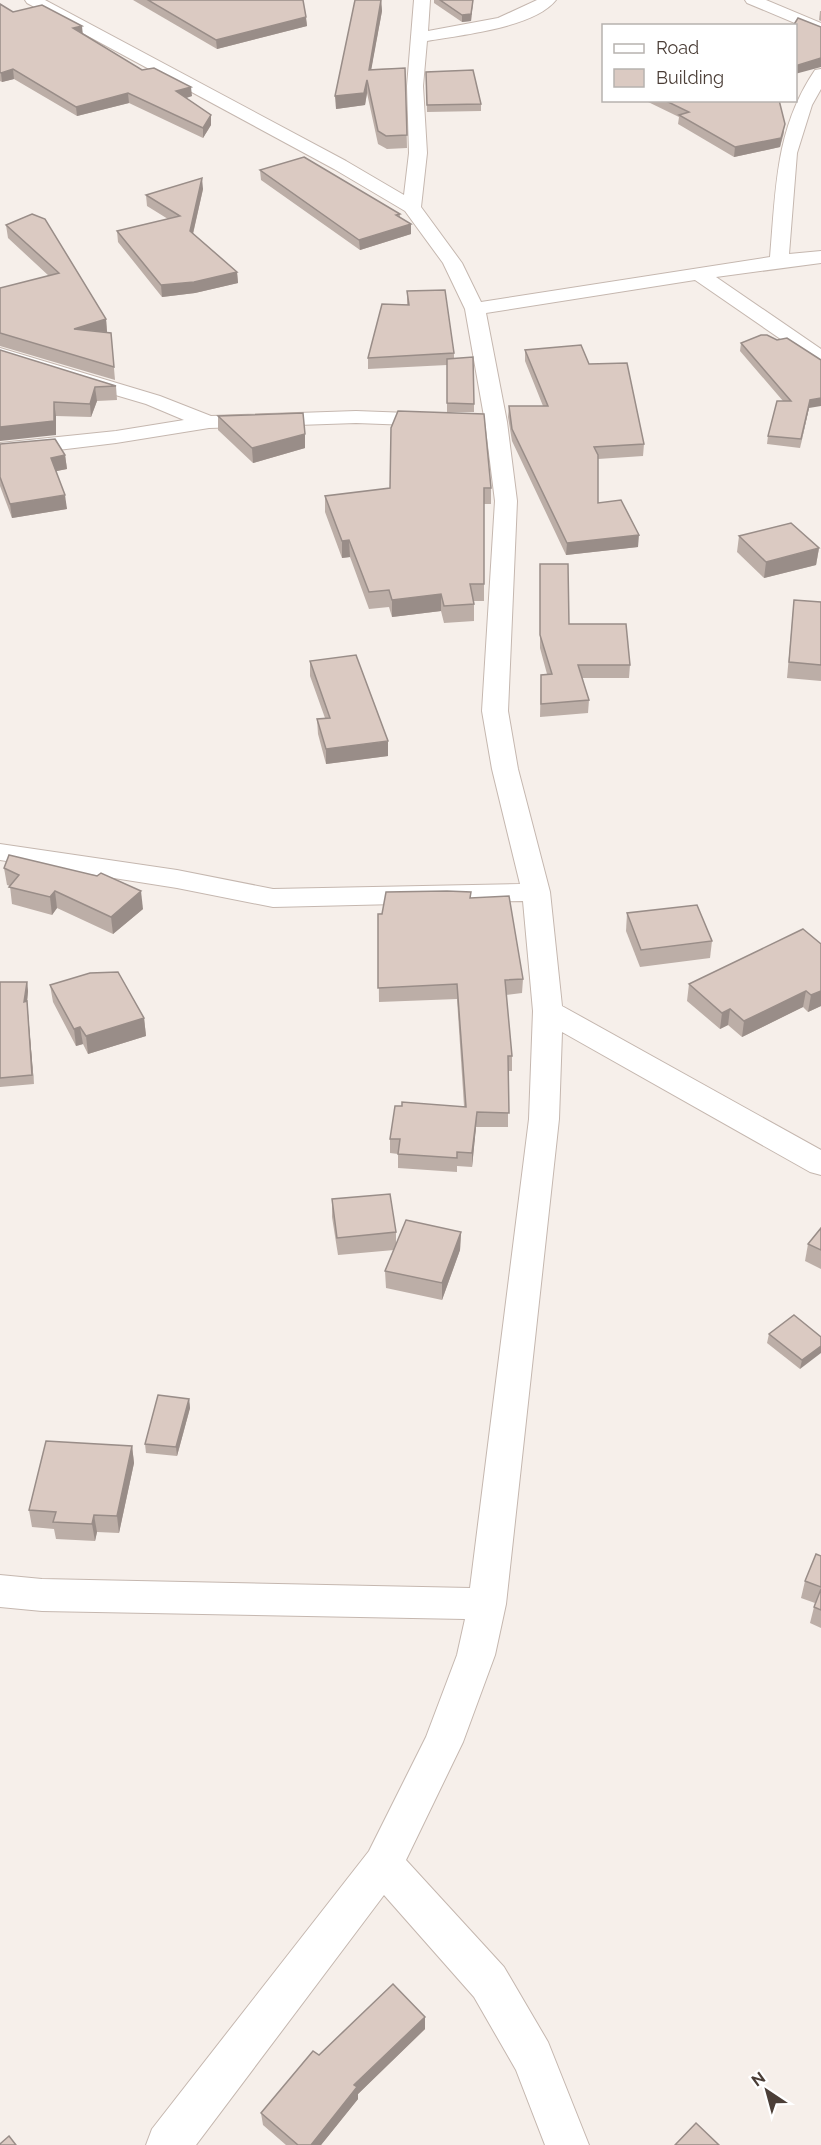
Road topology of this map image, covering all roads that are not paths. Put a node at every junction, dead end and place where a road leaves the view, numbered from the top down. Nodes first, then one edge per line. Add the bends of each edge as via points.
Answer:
1 (33, 0) edge
2 (422, 0) edge
3 (548, 0) edge
4 (753, 0) edge
5 (821, 29) edge
6 (420, 37) junction
7 (821, 74) edge
8 (412, 207) junction
9 (821, 257) edge
10 (779, 261) junction
11 (699, 274) junction
12 (474, 309) junction
13 (0, 354) edge
14 (821, 358) edge
15 (452, 420) edge
16 (209, 422) junction
17 (0, 450) edge
18 (0, 852) edge
19 (536, 892) junction
20 (548, 1011) junction
21 (821, 1164) edge
22 (0, 1591) edge
23 (487, 1604) junction
24 (383, 1864) junction
25 (168, 2145) edge
26 (567, 2145) edge

1 - 8 street
2 - 6 street
3 - 6 street via 516,18
4 - 5 street
6 - 8 street via 416,86 418,153
7 - 10 street via 803,105 788,153
8 - 12 street via 452,263
9 - 10 street
10 - 11 street
11 - 12 street
11 - 14 street
12 - 19 street via 485,422 506,501 495,711 505,770
13 - 16 street via 153,400
15 - 16 street via 356,417
16 - 17 street
18 - 19 street via 273,898
19 - 20 street
20 - 21 street
20 - 23 street via 544,1119
22 - 23 street
23 - 24 street via 476,1655 444,1742
24 - 25 street
24 - 26 street via 489,1982 533,2057

